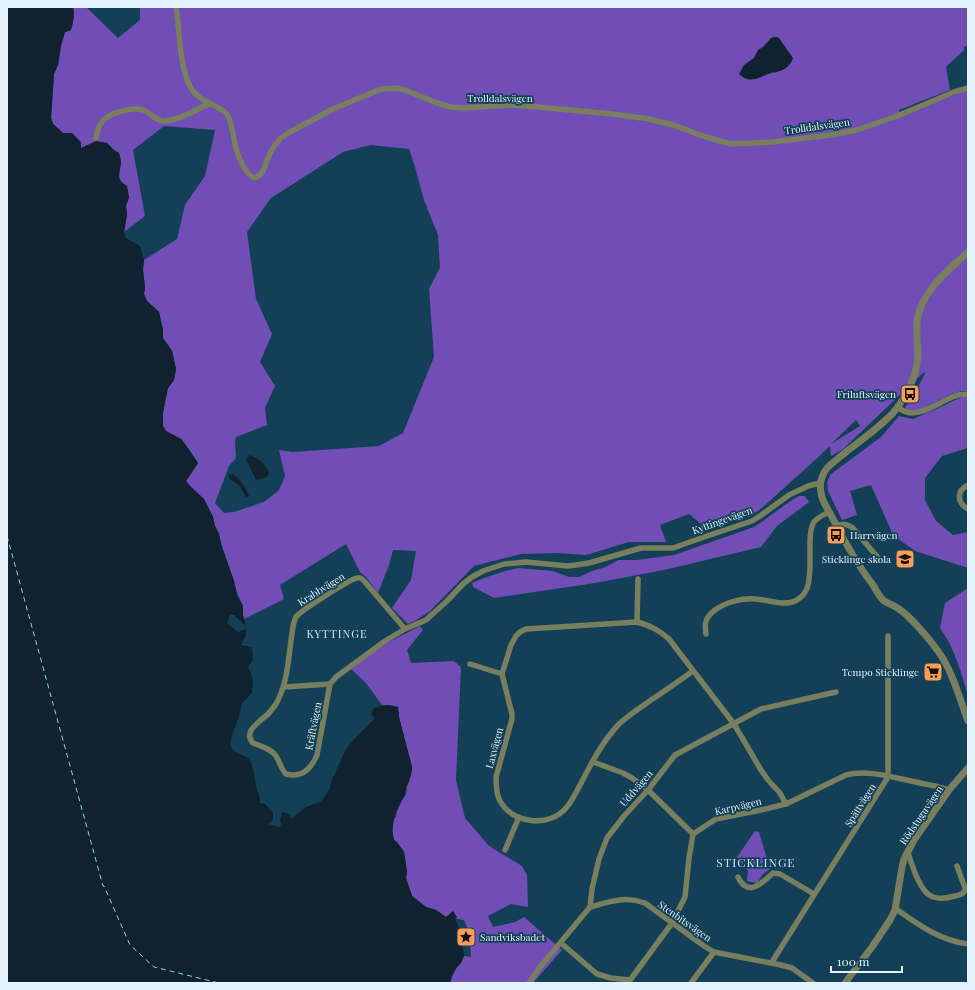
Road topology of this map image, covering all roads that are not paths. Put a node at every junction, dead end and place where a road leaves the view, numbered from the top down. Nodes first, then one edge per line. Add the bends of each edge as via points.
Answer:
1 (176, 7) edge
2 (968, 88) edge
3 (210, 103) junction
4 (96, 138) dead end
5 (968, 252) edge
6 (968, 394) edge
7 (898, 407) junction
8 (820, 483) junction
9 (968, 485) edge
10 (968, 509) edge
11 (829, 512) junction
12 (836, 526) junction
13 (879, 559) dead end
14 (638, 579) dead end
15 (637, 622) junction
16 (405, 629) junction
17 (706, 634) dead end
18 (888, 636) dead end
19 (470, 664) dead end
20 (693, 671) junction
21 (502, 674) junction
22 (330, 684) junction
23 (284, 687) junction
24 (836, 692) dead end
25 (968, 721) edge
26 (734, 724) junction
27 (593, 762) junction
28 (968, 768) edge
29 (888, 777) junction
30 (648, 790) junction
31 (949, 790) junction
32 (786, 804) junction
33 (519, 817) junction
34 (693, 834) junction
35 (505, 850) dead end
36 (908, 853) junction
37 (957, 866) dead end
38 (738, 877) dead end
39 (814, 894) junction
40 (590, 907) junction
41 (895, 910) junction
42 (672, 923) junction
43 (561, 943) junction
44 (968, 944) edge
45 (714, 952) junction
46 (772, 962) junction
47 (629, 981) edge
48 (529, 983) edge
49 (691, 983) edge
50 (813, 983) edge
51 (846, 983) edge

1 - 3 street, Trolldalsvägen via 187,79 192,92
2 - 3 street, Trolldalsvägen via 857,130 780,141 731,144 673,125 612,114 511,106 450,107 405,90 381,89 333,109 281,138 270,153 260,175 254,178 241,161 227,115
3 - 4 street via 167,121 161,121 142,110 128,110 109,115 100,124
5 - 7 street via 942,277 922,305 917,324 917,368
6 - 7 street via 957,395 910,414
7 - 8 street via 878,427 827,468
8 - 11 street via 822,498
8 - 16 street, Kyttingevägen via 789,495 752,521 673,548 641,548 589,563 568,566 526,562 494,567 463,584 426,620
9 - 10 street via 960,492 959,498
11 - 12 street
11 - 17 street via 819,517 812,527 809,584 802,597 786,603 746,599 724,605 712,612 707,619
12 - 13 street via 849,524
12 - 25 street via 883,600 905,613 946,663
14 - 15 street
15 - 20 street via 652,626 665,636
15 - 21 street via 526,629 516,636 511,645
16 - 22 street via 385,641
16 - 23 street, Krabbvägen via 361,578 353,580 296,616
18 - 29 street, Spättvägen
19 - 21 street
20 - 26 street
20 - 27 street, Laxvägen via 621,723
21 - 33 street, Laxvägen via 512,719 498,767 496,786 499,800 504,807
22 - 23 street
22 - 23 street, Kräftvägen via 317,755 310,768 295,776 286,774 271,750 253,743 250,738 251,730 272,710
24 - 26 street, Uddvägen via 761,709
26 - 30 street, Uddvägen via 675,755
26 - 32 street via 761,770
27 - 30 street via 623,773
27 - 33 street, Laxvägen via 568,805 557,816 534,821
28 - 31 street, Rödstuguvägen
29 - 31 street, Karpvägen
29 - 32 street, Karpvägen via 852,773
29 - 39 street, Spättvägen
30 - 34 street
30 - 40 street, Uddvägen via 605,842 599,858
31 - 36 street, Rödstuguvägen
32 - 34 street, Karpvägen via 716,819
33 - 35 street
34 - 42 street via 685,897
36 - 37 street via 921,886 933,897 963,894 965,888
36 - 41 street, Rödstuguvägen via 902,867
38 - 39 street via 744,886 750,888 777,873
39 - 46 street, Spättvägen
40 - 42 street, Stenbitsvägen via 612,900 631,899 645,903
40 - 43 street
41 - 44 street via 932,933
41 - 51 street, Rödstuguvägen
42 - 45 street, Stenbitsvägen
42 - 47 street
43 - 47 street via 597,974
43 - 48 street
45 - 46 street, Stenbitsvägen
45 - 49 street
46 - 50 street, Stenbitsvägen via 792,968

